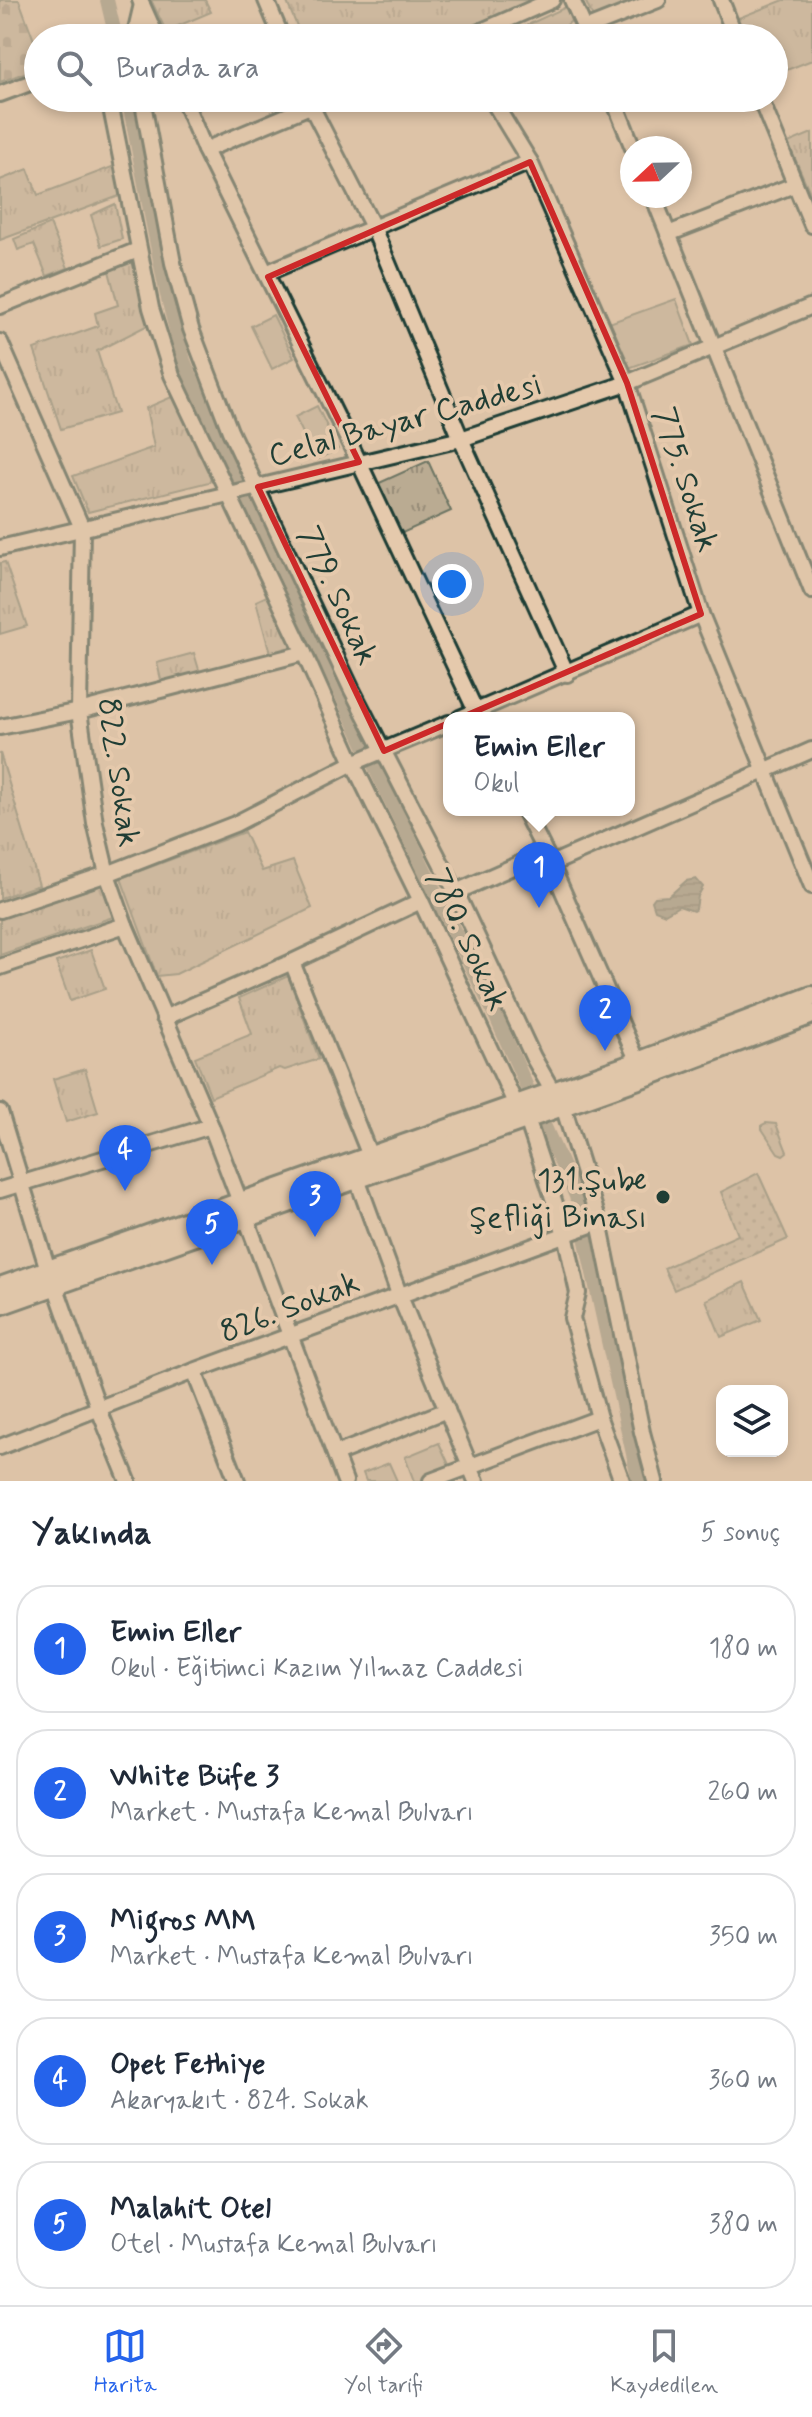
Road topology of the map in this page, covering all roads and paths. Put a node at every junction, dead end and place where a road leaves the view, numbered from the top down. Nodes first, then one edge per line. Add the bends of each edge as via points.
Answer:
1 (266, 0) edge
2 (552, 0) edge
3 (572, 0) edge
4 (658, 0) edge
5 (721, 0) edge
6 (141, 2) edge
7 (137, 24) edge
8 (151, 24) edge
9 (276, 24) edge
10 (498, 24) edge
11 (583, 24) edge
12 (606, 24) edge
13 (730, 24) edge
14 (24, 85) edge
15 (0, 94) edge
16 (112, 112) edge
17 (145, 112) edge
18 (189, 112) edge
19 (287, 112) edge
20 (313, 112) edge
21 (500, 112) edge
22 (619, 112) edge
23 (765, 112) edge
24 (628, 136) edge
25 (205, 150) junction
26 (530, 162) junction
27 (794, 185) junction
28 (658, 208) edge
29 (812, 225) edge
30 (373, 227) junction
31 (668, 234) junction
32 (138, 250) junction
33 (266, 273) junction
34 (0, 306) edge
35 (812, 306) edge
36 (0, 342) edge
37 (713, 347) junction
38 (627, 383) junction
39 (461, 439) junction
40 (359, 462) junction
41 (258, 487) junction
42 (228, 494) junction
43 (82, 528) junction
44 (0, 548) edge
45 (812, 591) edge
46 (701, 614) junction
47 (304, 653) junction
48 (567, 674) junction
49 (79, 711) junction
50 (477, 712) edge
51 (485, 712) edge
52 (443, 726) edge
53 (0, 727) edge
54 (812, 750) edge
55 (384, 751) junction
56 (353, 763) junction
57 (765, 770) junction
58 (527, 816) edge
59 (551, 864) junction
60 (107, 874) junction
61 (812, 886) edge
62 (456, 892) junction
63 (421, 901) junction
64 (0, 910) edge
65 (125, 925) junction
66 (292, 962) junction
67 (0, 967) edge
68 (812, 996) edge
69 (812, 1014) edge
70 (164, 1018) junction
71 (638, 1062) junction
72 (558, 1099) junction
73 (0, 1112) edge
74 (522, 1112) junction
75 (211, 1126) junction
76 (370, 1156) junction
77 (357, 1179) junction
78 (21, 1183) junction
79 (0, 1190) edge
80 (243, 1210) junction
81 (599, 1222) junction
82 (565, 1234) junction
83 (52, 1278) junction
84 (0, 1287) edge
85 (399, 1294) junction
86 (0, 1305) edge
87 (290, 1336) junction
88 (194, 1371) junction
89 (98, 1407) junction
90 (447, 1410) junction
91 (599, 1418) junction
92 (0, 1447) edge
93 (336, 1454) junction
94 (470, 1465) junction
95 (128, 1481) edge
96 (237, 1481) edge
97 (345, 1481) edge
98 (431, 1481) edge
99 (476, 1481) edge
100 (622, 1481) edge
101 (655, 1481) edge

1 - 9 street
2 - 10 street
3 - 11 street
4 - 12 street
5 - 13 street
6 - 7 street
6 - 8 street
14 - 15 street
16 - 32 street, 780. Sokak
17 - 41 street, 779. Sokak via 191,329
18 - 25 street
19 - 25 street
20 - 30 street
21 - 26 street, 775. Sokak
22 - 24 street
23 - 27 street
25 - 33 street
26 - 30 street
26 - 38 street, 775. Sokak
27 - 29 street
27 - 31 street
28 - 31 street
30 - 33 street
30 - 39 street
31 - 37 street
32 - 34 street
32 - 42 street, 780. Sokak via 172,375
33 - 40 street
35 - 37 street, Celal Bayar Caddesi
36 - 43 street, 822. Sokak
37 - 38 street, Celal Bayar Caddesi
37 - 45 street
38 - 39 street, Celal Bayar Caddesi
38 - 46 street, 775. Sokak
39 - 40 street, Celal Bayar Caddesi
39 - 48 street
40 - 41 street, Celal Bayar Caddesi
40 - 50 street
41 - 42 street, Celal Bayar Caddesi
41 - 55 street, 779. Sokak
42 - 43 street, Celal Bayar Caddesi
42 - 47 street, 780. Sokak
43 - 44 street, Celal Bayar Caddesi
43 - 49 street, 822. Sokak
46 - 48 street
46 - 57 street, 775. Sokak
47 - 49 street
47 - 56 street, 780. Sokak
48 - 51 street
49 - 53 street
49 - 60 street, 822. Sokak
52 - 55 street
54 - 57 street
55 - 56 street
55 - 62 street, 779. Sokak
56 - 60 street via 235,824
56 - 63 street, 780. Sokak
57 - 59 street
57 - 61 street, 775. Sokak
58 - 59 street
59 - 62 street via 526,861
59 - 71 street
60 - 64 street
60 - 65 street, 822. Sokak
62 - 72 street, 779. Sokak
63 - 66 street
63 - 74 street, 780. Sokak
65 - 67 street
65 - 70 street, 822. Sokak
66 - 70 street
66 - 76 street
68 - 71 main road
69 - 72 main road
70 - 75 street, 822. Sokak
71 - 72 main road
72 - 74 main road
72 - 81 street, 779. Sokak
73 - 78 street
74 - 76 main road
74 - 77 main road
74 - 82 street, 780. Sokak
75 - 78 street
75 - 80 street, 822. Sokak
76 - 80 main road
77 - 80 main road
77 - 85 street
78 - 79 street
78 - 83 street
80 - 83 main road
80 - 87 street, 822. Sokak
81 - 82 street, 826. Sokak
81 - 101 street, 779. Sokak
82 - 85 street, 826. Sokak
82 - 91 street, 780. Sokak via 578,1293 572,1318
83 - 84 main road
83 - 86 main road
83 - 89 street
85 - 87 street, 826. Sokak
85 - 90 street
87 - 88 street, 826. Sokak
87 - 93 street, 822. Sokak
88 - 89 street, 826. Sokak
88 - 96 street
89 - 92 street, 826. Sokak
89 - 95 street
90 - 93 street
90 - 94 street
91 - 94 street
91 - 100 street, 780. Sokak
93 - 97 street, 822. Sokak
94 - 98 street
94 - 99 street

